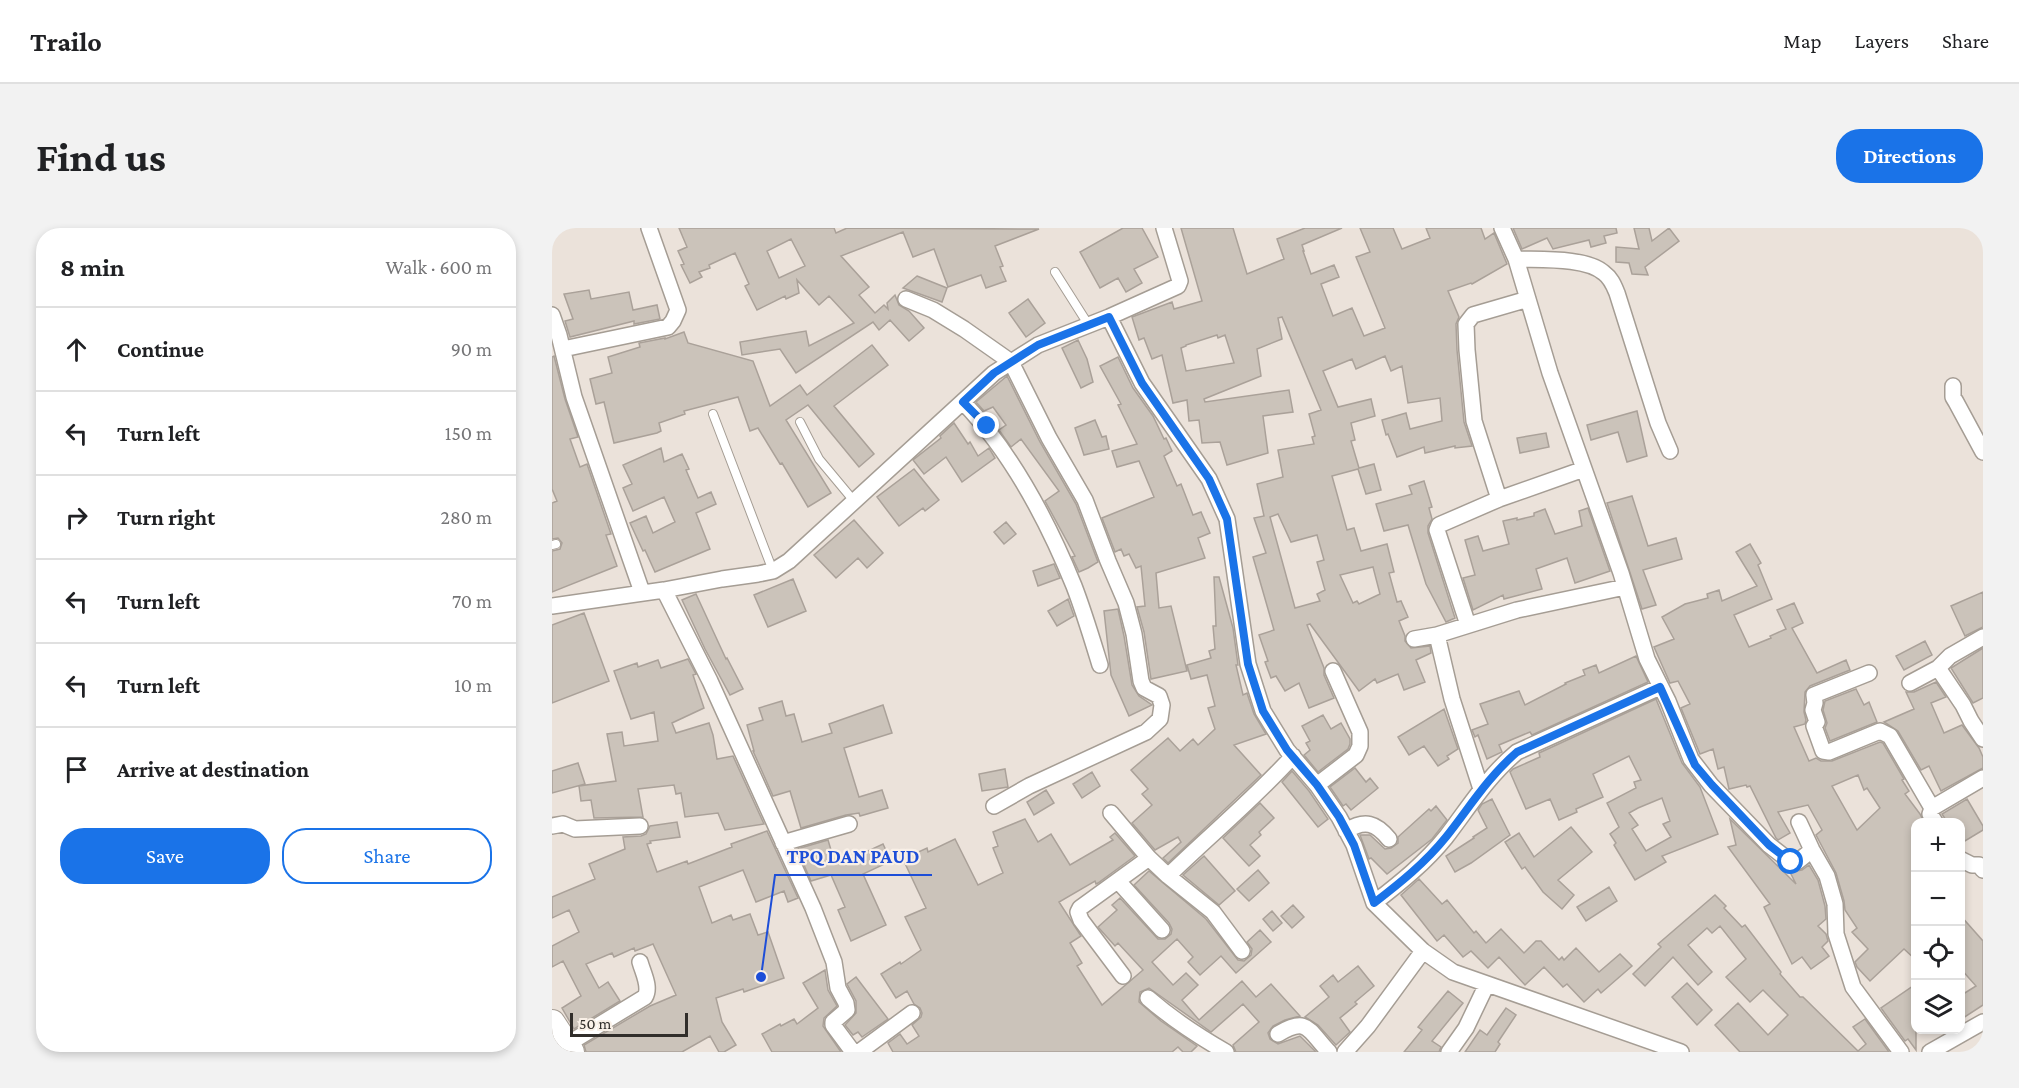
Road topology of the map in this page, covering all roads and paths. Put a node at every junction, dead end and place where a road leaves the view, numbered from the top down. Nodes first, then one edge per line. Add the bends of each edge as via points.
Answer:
1 (649, 228) edge
2 (1502, 228) edge
3 (1167, 229) edge
4 (1516, 259) junction
5 (1055, 272) dead end
6 (906, 299) dead end
7 (1528, 299) junction
8 (1109, 317) junction
9 (1088, 324) junction
10 (557, 331) edge
11 (1011, 362) junction
12 (1953, 386) dead end
13 (963, 402) junction
14 (713, 414) dead end
15 (800, 422) dead end
16 (1670, 451) dead end
17 (1983, 452) edge
18 (1584, 469) junction
19 (1498, 499) junction
20 (854, 501) junction
21 (773, 571) junction
22 (1625, 587) junction
23 (664, 590) junction
24 (642, 592) junction
25 (552, 606) edge
26 (1468, 625) junction
27 (1437, 636) junction
28 (1983, 637) edge
29 (1414, 639) dead end
30 (1100, 665) dead end
31 (1938, 668) junction
32 (1333, 671) dead end
33 (1869, 673) dead end
34 (1910, 683) dead end
35 (1660, 687) junction
36 (1977, 718) edge
37 (1983, 739) edge
38 (1293, 756) junction
39 (1983, 778) edge
40 (1317, 785) junction
41 (1481, 789) junction
42 (994, 807) dead end
43 (1111, 813) dead end
44 (1934, 815) edge
45 (1799, 822) dead end
46 (849, 824) dead end
47 (552, 826) edge
48 (640, 826) dead end
49 (1346, 831) junction
50 (1389, 839) dead end
51 (783, 843) junction
52 (1812, 850) junction
53 (1149, 858) junction
54 (1965, 862) edge
55 (1983, 870) edge
56 (1168, 876) junction
57 (1118, 881) junction
58 (1374, 903) junction
59 (1162, 930) dead end
60 (1242, 951) dead end
61 (1423, 951) junction
62 (640, 962) dead end
63 (1123, 976) dead end
64 (1488, 984) junction
65 (1148, 998) dead end
66 (912, 1013) dead end
67 (1983, 1022) edge
68 (552, 1023) edge
69 (1278, 1034) dead end
70 (879, 1046) edge
71 (569, 1048) edge
72 (853, 1052) edge
73 (859, 1052) edge
74 (1226, 1052) edge
75 (1329, 1052) edge
76 (1345, 1052) edge
77 (1449, 1052) edge
78 (1681, 1052) edge
79 (1901, 1052) edge
80 (1930, 1052) edge

1 - 10 street via 676,317 668,327 616,336
2 - 4 street
3 - 8 street via 1178,286
4 - 7 street
4 - 16 street via 1586,264 1608,277 1617,293
5 - 9 lane
6 - 11 street via 964,328
7 - 18 street
7 - 19 street via 1473,315 1466,324 1474,421
8 - 9 street
8 - 38 street via 1142,383 1220,500 1227,519 1248,664 1263,711
9 - 11 street via 1038,345
10 - 24 street via 574,397
11 - 13 street
11 - 42 street via 1086,500 1126,603 1141,681 1144,688 1159,696 1162,705 1160,718 1146,732 1029,786
12 - 17 street via 1953,397
13 - 20 street
13 - 30 street via 994,437 1049,531 1074,586
14 - 21 lane
15 - 20 lane via 819,459
18 - 19 street
18 - 22 street
19 - 26 street via 1439,525 1437,530
20 - 21 street
21 - 23 street
22 - 26 street via 1517,610
22 - 35 street via 1647,659
23 - 24 street
23 - 51 street
24 - 25 street
26 - 27 street
27 - 29 street
27 - 41 street
28 - 31 street via 1950,656
31 - 34 street
31 - 36 street via 1963,705
32 - 40 street via 1360,732 1360,746 1356,755
33 - 44 street via 1814,696 1814,726 1823,751 1885,732
35 - 41 street via 1517,752
35 - 52 street via 1691,759 1712,785 1769,845 1791,862
36 - 37 street
38 - 40 street
38 - 56 street
39 - 44 street
40 - 49 street
41 - 58 street via 1445,838 1411,874
43 - 53 street
45 - 52 street
46 - 51 street
47 - 48 street
49 - 50 street via 1355,825 1375,826
49 - 58 street
51 - 72 street via 834,962 847,1010 833,1025
52 - 79 street via 1827,876 1835,904 1836,934 1853,987
53 - 56 street
53 - 57 street
54 - 55 street
56 - 60 street via 1213,912
57 - 59 street
57 - 63 street via 1078,912
58 - 61 street
61 - 64 street via 1453,972
61 - 76 street
62 - 71 street via 648,987 645,998
64 - 77 street
64 - 78 street
65 - 74 street via 1165,1014
66 - 70 street
67 - 80 street
68 - 71 highway
69 - 75 street via 1303,1025
70 - 73 street

